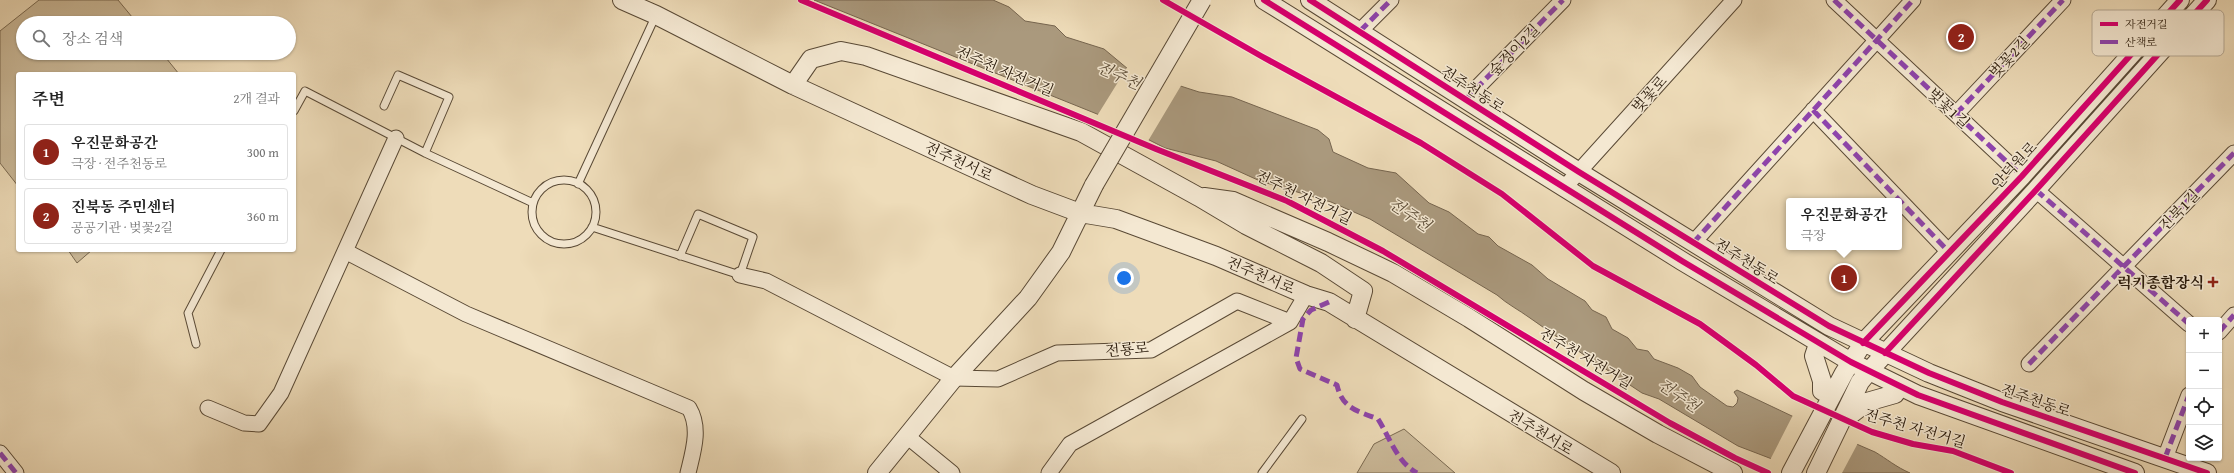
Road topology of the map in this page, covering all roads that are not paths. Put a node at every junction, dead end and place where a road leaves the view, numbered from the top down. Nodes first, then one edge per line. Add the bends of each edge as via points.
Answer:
1 (622, 0) edge
2 (1202, 0) edge
3 (1264, 0) edge
4 (1310, 0) edge
5 (1391, 0) edge
6 (1563, 0) edge
7 (1734, 0) edge
8 (1834, 0) edge
9 (1913, 0) edge
10 (2063, 0) edge
11 (2180, 0) edge
12 (2208, 0) edge
13 (2171, 10) edge
14 (2199, 10) edge
15 (656, 15) junction
16 (1360, 31) junction
17 (1877, 40) junction
18 (2130, 56) edge
19 (2157, 56) edge
20 (793, 85) junction
21 (1465, 100) junction
22 (384, 106) dead end
23 (296, 107) edge
24 (1813, 110) junction
25 (1956, 114) junction
26 (396, 138) junction
27 (425, 153) junction
28 (2234, 153) edge
29 (1579, 172) junction
30 (2022, 176) junction
31 (578, 184) junction
32 (1564, 188) junction
33 (2036, 190) junction
34 (1199, 197) junction
35 (1897, 198) edge
36 (533, 203) junction
37 (1902, 203) edge
38 (1080, 213) junction
39 (592, 227) junction
40 (1693, 243) junction
41 (345, 251) junction
42 (220, 252) edge
43 (1950, 253) junction
44 (680, 256) junction
45 (2123, 267) junction
46 (740, 275) junction
47 (1306, 295) junction
48 (2234, 315) edge
49 (1355, 319) junction
50 (2186, 321) edge
51 (1290, 322) junction
52 (2222, 329) edge
53 (1863, 343) junction
54 (196, 344) dead end
55 (1816, 350) junction
56 (1885, 353) junction
57 (2030, 364) dead end
58 (1847, 368) junction
59 (1865, 376) junction
60 (954, 378) junction
61 (1892, 391) junction
62 (1832, 396) junction
63 (2186, 403) edge
64 (208, 408) dead end
65 (1846, 412) junction
66 (1302, 419) dead end
67 (908, 437) junction
68 (0, 452) edge
69 (2165, 458) junction
70 (16, 473) edge
71 (688, 473) edge
72 (877, 473) edge
73 (952, 473) edge
74 (1049, 473) edge
75 (1262, 473) edge
76 (1611, 473) edge
77 (1733, 473) edge
78 (1791, 473) edge
79 (1816, 473) edge
80 (2136, 473) edge
81 (2207, 473) edge

1 - 15 street, 전주천서로
2 - 38 street, bridge
3 - 32 street
4 - 16 street, 전주천동로
5 - 16 street
6 - 21 street, 숲정이2길
7 - 29 street, 벚꽃로
8 - 17 street, 벚꽃1길
9 - 17 street
10 - 25 street, 벚꽃2길
11 - 13 street, 안덕원로
12 - 14 street
15 - 20 street, 전주천서로
15 - 31 lane
16 - 21 street, 전주천동로
17 - 24 street
17 - 25 street, 벚꽃1길
18 - 30 street, 안덕원로
19 - 33 street
20 - 34 street via 811,59 841,52 866,56 1081,132
20 - 38 street, 전주천서로 via 1032,195
21 - 29 street, 전주천동로
22 - 27 lane via 398,75 450,97
23 - 26 lane via 305,91
24 - 35 street
24 - 40 street
25 - 30 street, 벚꽃1길
26 - 27 lane
26 - 41 street
27 - 36 lane
28 - 45 street, 진북1길
29 - 32 street, 벚꽃로
29 - 40 street, 전주천동로
30 - 43 street, 안덕원로
31 - 36 lane via 562,181 546,186 538,193
31 - 39 lane via 592,198 595,217
32 - 55 street
33 - 45 street
33 - 56 street
34 - 49 street via 1321,264 1363,291
34 - 77 street via 1233,201 1393,273 1584,391
36 - 39 lane via 534,224 540,234 558,244 578,241
37 - 43 street
38 - 47 street, 전주천서로 via 1116,219 1216,256
38 - 60 street via 1060,252 1028,298
39 - 44 lane
40 - 53 street, 전주천동로 via 1829,326
41 - 64 street via 281,393 259,424 244,423
41 - 71 street via 466,314 689,408 696,435
42 - 54 lane via 188,313
43 - 53 street, 안덕원로
44 - 46 lane
44 - 46 lane via 698,214 753,237
45 - 50 street
45 - 57 street, 진북1길
46 - 60 street via 766,280
47 - 49 street, 전주천서로 via 1329,302
47 - 51 street, 전주천서로
48 - 52 street
49 - 76 street, 전주천서로
51 - 60 street, 전룡로 via 1237,301 1151,350 1057,353 998,379
51 - 74 street via 1070,444
53 - 56 street, 전주천동로
53 - 58 street, 안덕원로
55 - 58 street
55 - 62 street via 1822,391
56 - 59 street
56 - 69 street, 전주천동로 via 2002,402
58 - 59 street
58 - 62 street, 안덕원로
59 - 61 street
59 - 65 street
60 - 67 street
61 - 65 street via 1867,402 1850,415
61 - 80 street via 1988,421
62 - 78 street, 안덕원로
63 - 69 street
65 - 79 street
66 - 75 lane
67 - 72 street
67 - 73 street
68 - 70 street
69 - 81 street, 전주천동로

